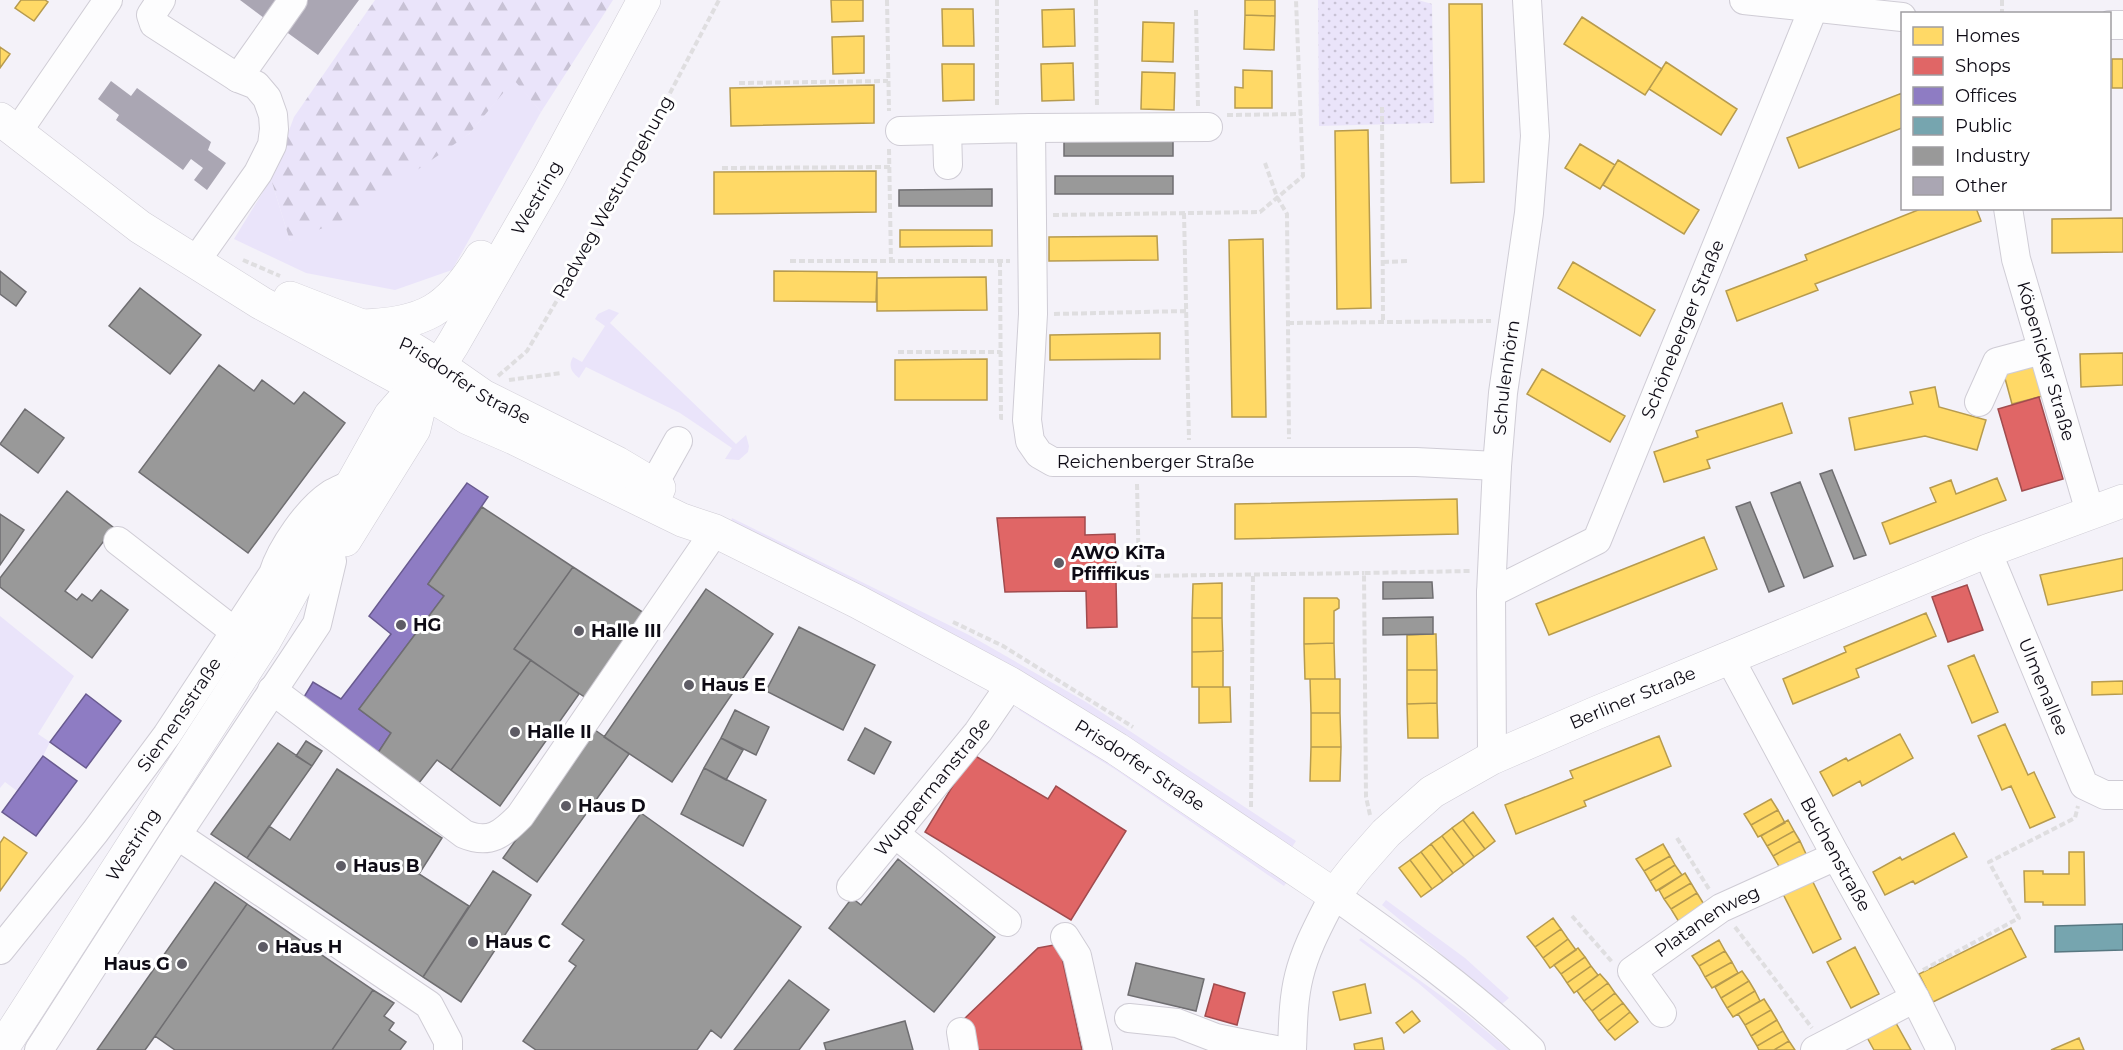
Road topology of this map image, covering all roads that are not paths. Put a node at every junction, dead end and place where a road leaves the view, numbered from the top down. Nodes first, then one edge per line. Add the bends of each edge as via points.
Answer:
1 (108, 0) edge
2 (162, 0) edge
3 (293, 0) edge
4 (644, 0) edge
5 (1527, 0) edge
6 (1744, 0) edge
7 (1798, 5) edge
8 (1901, 17) edge
9 (238, 78) junction
10 (9, 125) edge
11 (1203, 127) road end
12 (1031, 128) junction
13 (947, 130) junction
14 (900, 131) dead end
15 (948, 165) dead end
16 (549, 177) junction
17 (2008, 210) edge
18 (195, 262) junction
19 (362, 326) junction
20 (2042, 350) junction
21 (431, 378) junction
22 (1979, 402) dead end
23 (678, 441) dead end
24 (1497, 466) junction
25 (353, 483) junction
26 (649, 493) junction
27 (2123, 501) edge
28 (2090, 512) junction
29 (715, 531) junction
30 (118, 541) dead end
31 (1987, 551) junction
32 (332, 561) junction
33 (1492, 582) junction
34 (250, 636) junction
35 (1730, 659) junction
36 (1011, 684) junction
37 (272, 690) junction
38 (1492, 758) junction
39 (2123, 795) edge
40 (895, 834) junction
41 (177, 835) junction
42 (1836, 856) junction
43 (852, 887) dead end
44 (1334, 895) junction
45 (1006, 922) dead end
46 (1065, 937) dead end
47 (0, 950) edge
48 (1909, 989) junction
49 (1662, 1013) dead end
50 (1129, 1018) dead end
51 (1820, 1048) edge
52 (1, 1050) edge
53 (39, 1050) edge
54 (448, 1050) edge
55 (1098, 1050) edge
56 (1276, 1050) edge
57 (1292, 1050) edge
58 (1531, 1050) edge
59 (1941, 1050) edge

1 - 10 street
2 - 9 street via 151,15 154,24
3 - 9 street
4 - 16 main road, Westring
5 - 24 street, Schulenhörn via 1535,136
6 - 7 street
7 - 8 street
7 - 33 street, Schöneberger Straße via 1597,540
9 - 18 street via 256,85 267,98 273,115 272,145 258,173
10 - 18 main road, Prisdorfer Straße via 140,227
11 - 12 street
12 - 13 street
12 - 24 street, Reichenberger Straße via 1033,314 1027,420 1030,441 1039,454 1053,462 1416,462
13 - 14 street
13 - 15 street
16 - 19 main road via 507,214 452,298 411,320
16 - 21 main road, Westring
17 - 20 street, Köpenicker Straße via 2016,259
18 - 19 main road, Prisdorfer Straße
18 - 21 main road, Prisdorfer Straße via 261,303
19 - 21 main road, Prisdorfer Straße via 406,345
20 - 22 street via 1997,362
20 - 28 street, Köpenicker Straße
21 - 25 main road, Westring via 390,416
21 - 26 main road, Prisdorfer Straße via 483,396 617,463
21 - 32 main road, Westring via 414,429
23 - 26 street
24 - 33 street, Schulenhörn
25 - 34 main road, Westring
25 - 34 street, Siemensstraße via 330,495 310,513 278,557
26 - 29 main road, Prisdorfer Straße via 682,520
27 - 28 main road, Berliner Straße
28 - 31 main road, Berliner Straße
29 - 36 main road, Prisdorfer Straße
29 - 37 street via 520,816 503,833 476,839 464,834
30 - 34 street
31 - 35 main road, Berliner Straße
31 - 39 street, Ulmenallee via 2084,785 2105,795
32 - 34 main road, Westring
32 - 37 street via 317,624
33 - 38 street, Schulenhörn
34 - 47 street, Siemensstraße via 167,735 102,824
34 - 52 main road, Westring via 87,919
35 - 38 main road, Berliner Straße
35 - 42 street, Buchenstraße
36 - 40 street, Wuppermanstraße via 978,732
36 - 44 main road, Prisdorfer Straße via 1117,749
37 - 41 street
38 - 44 main road, Berliner Straße via 1432,792 1386,833
40 - 43 street, Wuppermanstraße
40 - 45 street
41 - 53 street
41 - 54 street via 429,1005 448,1041
42 - 48 street, Buchenstraße
42 - 49 street, Platanenweg via 1720,908 1632,971
44 - 57 street, Berliner Straße via 1312,937 1299,975
44 - 58 street, Prisdorfer Straße via 1453,983
46 - 55 street via 1077,956
48 - 51 street
48 - 59 street, Buchenstraße
50 - 56 street via 1178,1023 1215,1038

